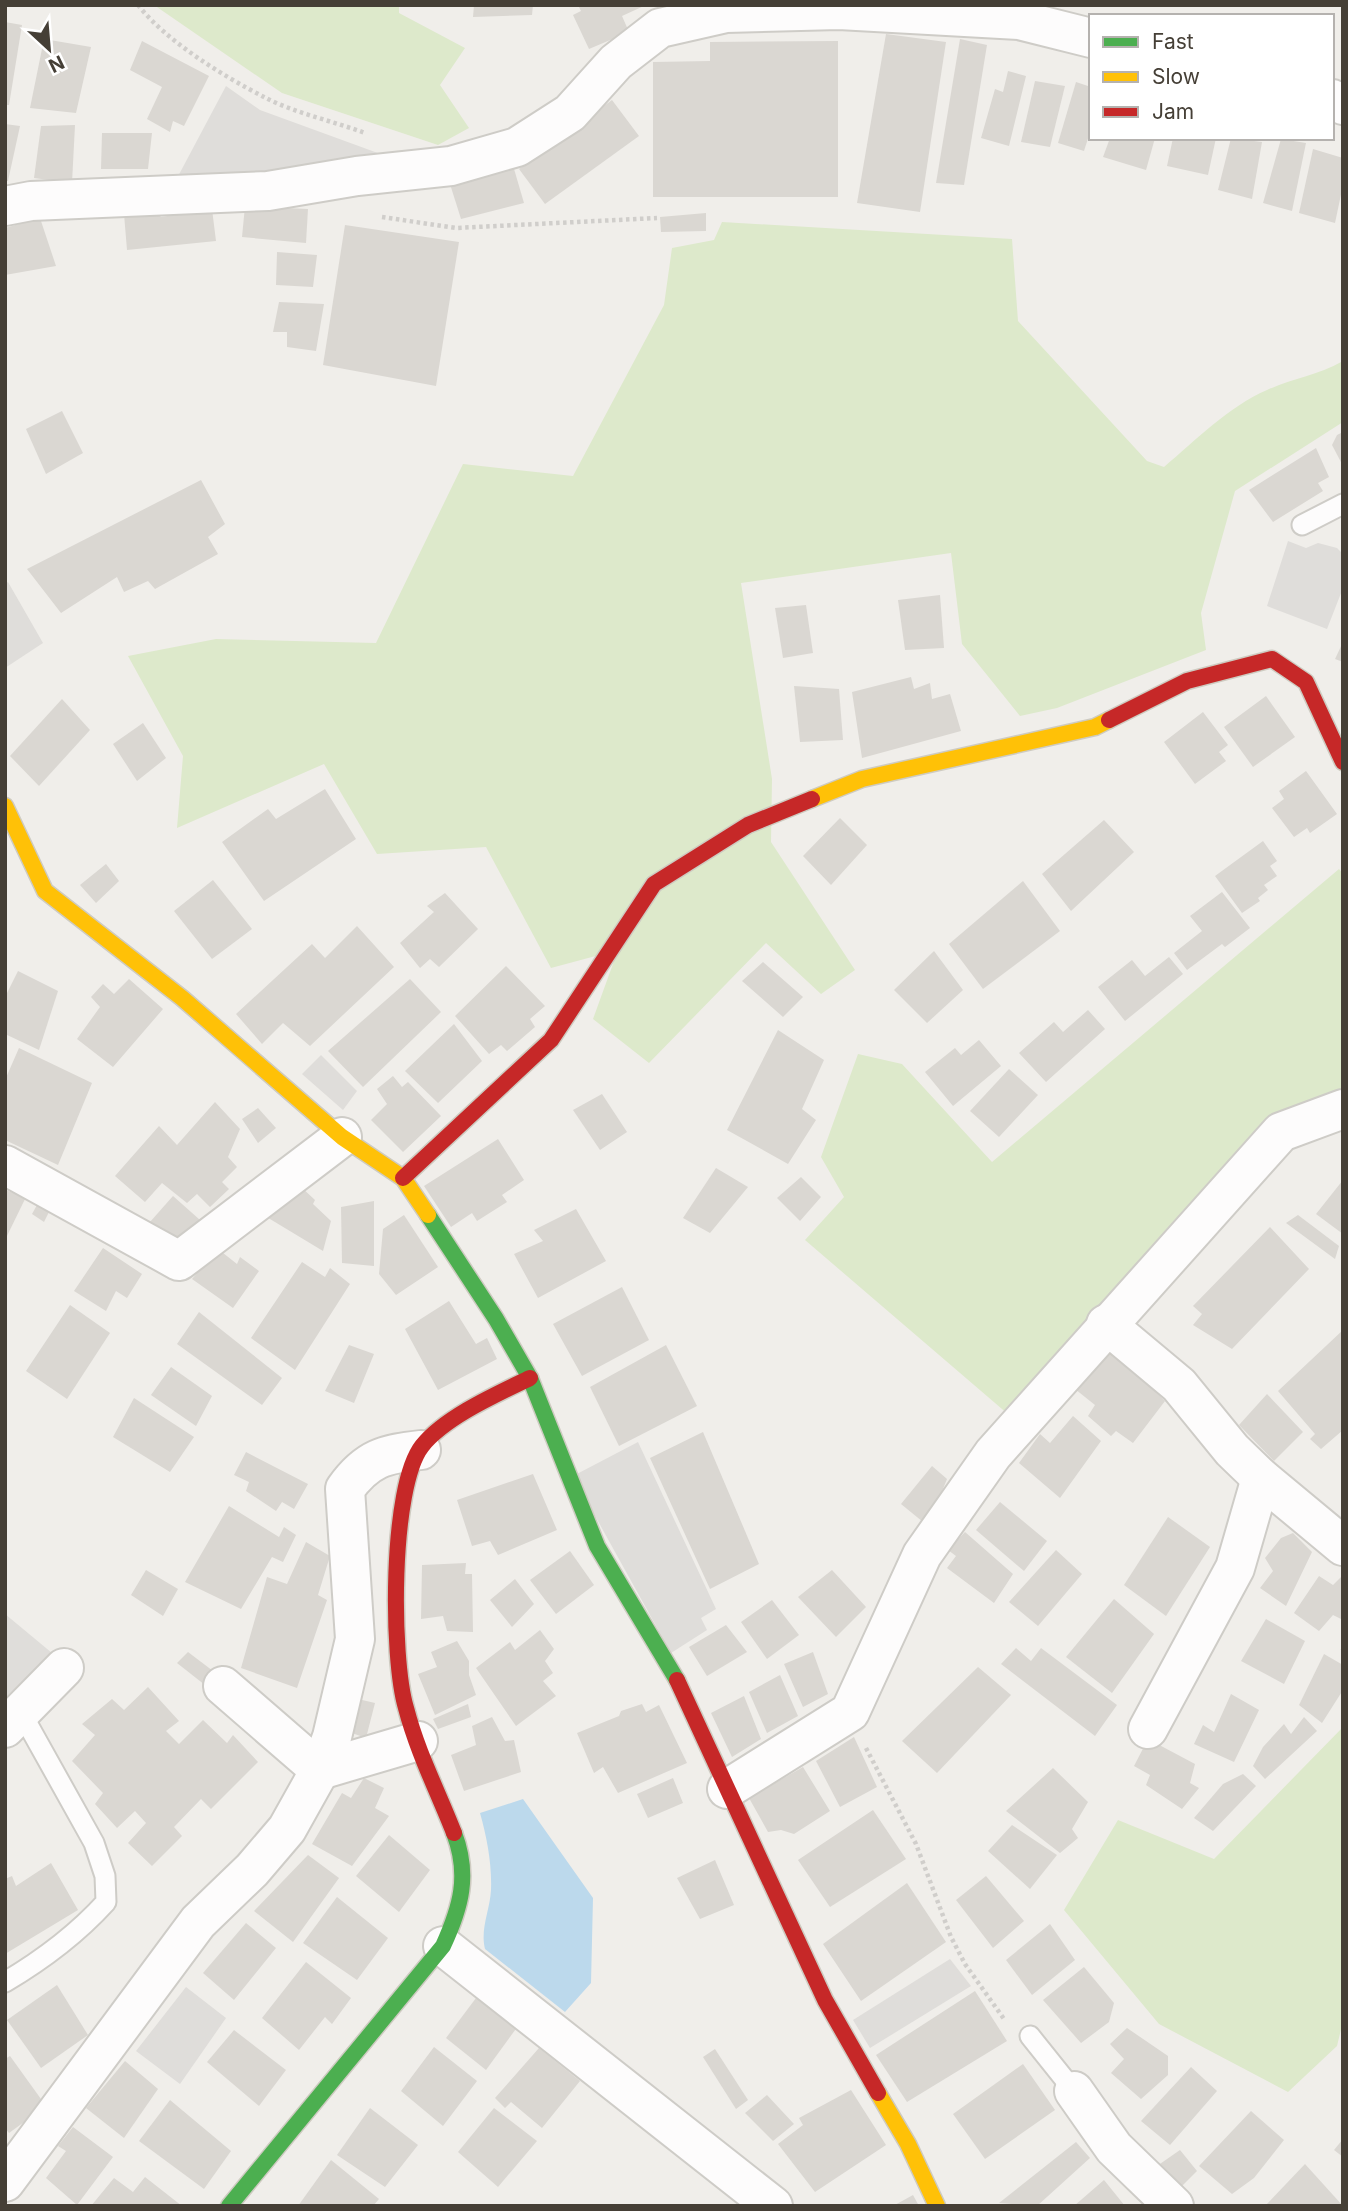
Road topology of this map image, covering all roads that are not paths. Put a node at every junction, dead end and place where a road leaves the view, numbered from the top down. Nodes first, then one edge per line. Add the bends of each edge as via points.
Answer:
1 (1089, 38) edge
2 (5, 206) edge
3 (1343, 505) edge
4 (1302, 525) dead end
5 (1343, 762) edge
6 (5, 806) edge
7 (1343, 1109) edge
8 (342, 1137) junction
9 (5, 1165) edge
10 (403, 1178) junction
11 (1106, 1324) junction
12 (530, 1378) junction
13 (421, 1450) junction
14 (1261, 1478) junction
15 (1343, 1546) edge
16 (64, 1668) dead end
17 (223, 1686) dead end
18 (13, 1721) edge
19 (1148, 1729) dead end
20 (418, 1741) junction
21 (320, 1770) junction
22 (727, 1789) junction
23 (443, 1946) junction
24 (5, 1982) edge
25 (1030, 2036) road end
26 (1074, 2091) joint
27 (5, 2182) edge
28 (229, 2206) edge
29 (773, 2206) edge
30 (937, 2206) edge
31 (1174, 2206) edge

1 - 2 street via 1019,20 839,10 726,13 660,28 616,62 570,113 517,147 451,166 268,191
3 - 4 lane
5 - 10 street via 1306,682 1272,659 1187,681 1095,727 862,779 748,825 654,884 551,1040
6 - 8 street via 45,891 182,998
7 - 11 street via 1281,1132
8 - 9 street via 178,1261
8 - 10 street
10 - 12 street
11 - 14 street via 1179,1385
11 - 22 street via 993,1454 922,1555 850,1712
12 - 13 street via 466,1410
12 - 22 street via 597,1546 679,1684
13 - 20 street via 405,1485 395,1613 405,1707
13 - 21 street via 387,1454 358,1472 345,1489 355,1639
14 - 15 street
14 - 19 street via 1235,1568
16 - 18 street
17 - 21 street
18 - 24 lane via 93,1843 106,1875 106,1902 47,1957
20 - 21 street
20 - 23 street via 460,1850 464,1884 459,1912
21 - 27 street via 287,1829 198,1922
22 - 30 street via 825,2000 908,2144
23 - 28 street
23 - 29 street
25 - 26 lane
26 - 31 street via 1114,2148

